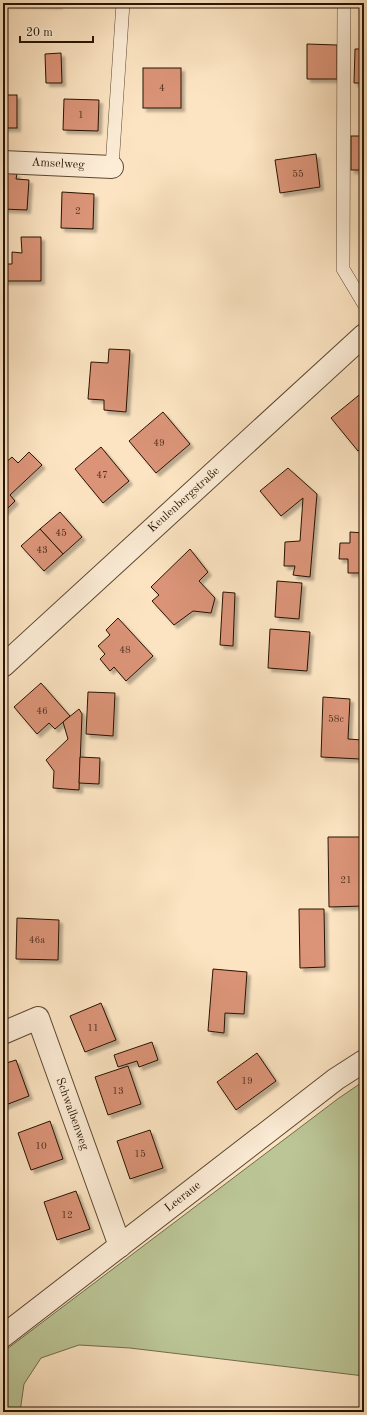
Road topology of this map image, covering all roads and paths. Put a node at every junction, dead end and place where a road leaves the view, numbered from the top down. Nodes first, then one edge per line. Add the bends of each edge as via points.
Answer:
1 (123, 3) edge
2 (344, 6) dead end
3 (3, 162) edge
4 (112, 167) joint
5 (364, 304) edge
6 (364, 335) edge
7 (3, 666) edge
8 (3, 1034) edge
9 (364, 1061) edge
10 (120, 1246) junction
11 (3, 1336) edge

1 - 4 lane
2 - 5 lane via 343,269
3 - 4 street, Amselweg
6 - 7 street, Keulenbergstraße
8 - 10 street, Schwalbenweg via 38,1018
9 - 10 street, Leeraue via 336,1079
10 - 11 street, Leeraue

